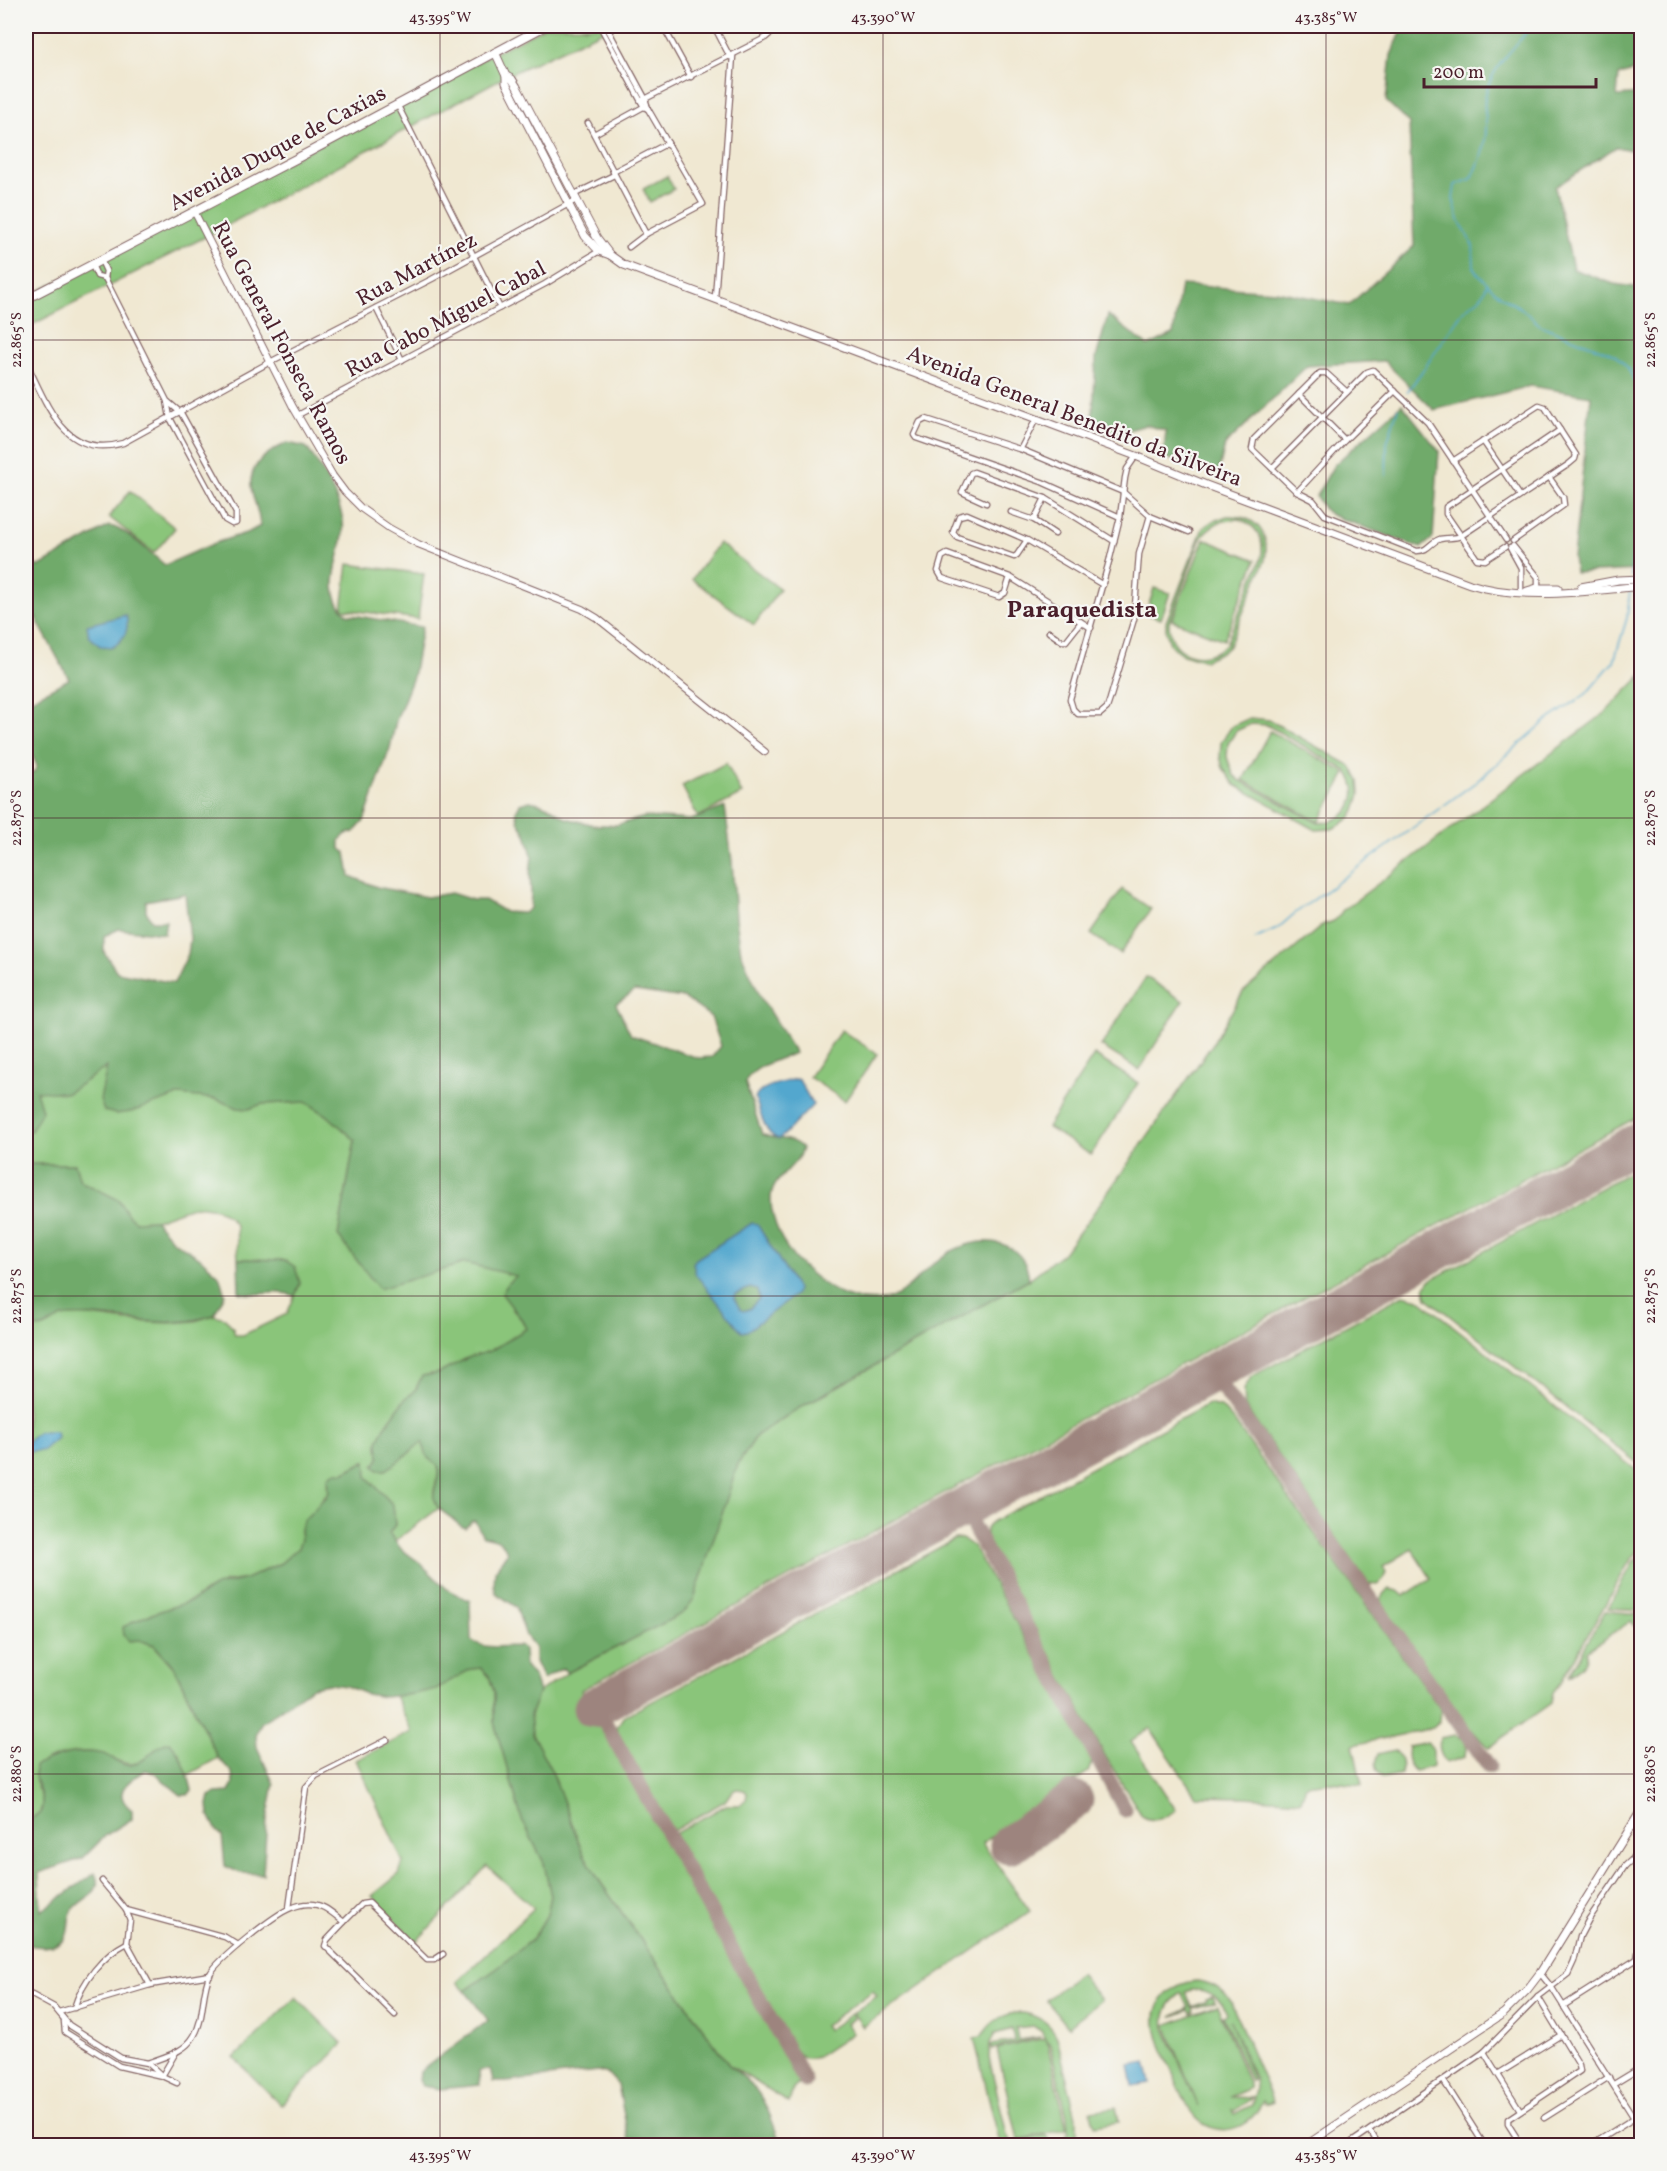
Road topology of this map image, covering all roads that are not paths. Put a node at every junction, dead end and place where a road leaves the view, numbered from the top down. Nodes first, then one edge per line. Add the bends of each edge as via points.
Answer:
1 (545, 26) edge
2 (600, 26) edge
3 (606, 26) edge
4 (663, 26) edge
5 (714, 26) edge
6 (772, 26) edge
7 (495, 52) junction
8 (731, 57) junction
9 (627, 70) junction
10 (506, 76) junction
11 (691, 77) junction
12 (643, 100) junction
13 (397, 104) junction
14 (647, 107) junction
15 (588, 123) dead end
16 (594, 134) junction
17 (668, 142) junction
18 (614, 174) junction
19 (575, 197) junction
20 (568, 204) junction
21 (194, 211) junction
22 (646, 234) junction
23 (629, 248) dead end
24 (602, 249) junction
25 (475, 255) junction
26 (101, 260) junction
27 (92, 265) junction
28 (105, 278) junction
29 (715, 298) junction
30 (26, 299) edge
31 (376, 308) junction
32 (500, 308) junction
33 (402, 360) junction
34 (26, 362) edge
35 (270, 362) junction
36 (1395, 391) junction
37 (1347, 392) junction
38 (1299, 394) junction
39 (167, 401) junction
40 (181, 413) junction
41 (298, 415) junction
42 (1322, 417) junction
43 (170, 418) junction
44 (1036, 419) junction
45 (1560, 430) junction
46 (1345, 440) junction
47 (1483, 441) junction
48 (1020, 449) junction
49 (1136, 456) junction
50 (1453, 460) junction
51 (210, 466) junction
52 (1272, 468) junction
53 (1501, 469) junction
54 (198, 471) junction
55 (1549, 477) junction
56 (1472, 488) junction
57 (1123, 492) junction
58 (1297, 492) junction
59 (1520, 496) junction
60 (1045, 498) junction
61 (986, 503) dead end
62 (1011, 512) dead end
63 (1150, 516) junction
64 (1491, 516) junction
65 (1120, 517) junction
66 (1034, 520) junction
67 (1189, 532) dead end
68 (1055, 534) dead end
69 (1461, 536) junction
70 (1027, 540) junction
71 (1114, 541) junction
72 (1510, 545) junction
73 (1010, 577) junction
74 (1639, 583) edge
75 (1103, 585) junction
76 (1536, 590) junction
77 (1523, 592) junction
78 (1081, 622) junction
79 (1090, 628) junction
80 (1048, 632) dead end
81 (765, 752) dead end
82 (387, 1740) dead end
83 (1641, 1809) edge
84 (1641, 1850) edge
85 (1633, 1857) junction
86 (1641, 1869) edge
87 (102, 1881) dead end
88 (289, 1908) junction
89 (126, 1910) junction
90 (344, 1922) junction
91 (1641, 1941) edge
92 (127, 1943) junction
93 (238, 1945) junction
94 (443, 1954) dead end
95 (1637, 1959) junction
96 (1540, 1973) junction
97 (1641, 1973) edge
98 (210, 1975) junction
99 (150, 1985) junction
100 (1552, 1988) junction
101 (32, 1995) dead end
102 (1538, 1997) junction
103 (1563, 2006) junction
104 (74, 2008) junction
105 (59, 2012) junction
106 (395, 2015) dead end
107 (64, 2020) junction
108 (1562, 2035) junction
109 (176, 2052) junction
110 (1484, 2052) junction
111 (148, 2063) junction
112 (1641, 2067) edge
113 (1498, 2074) junction
114 (162, 2076) junction
115 (1609, 2077) junction
116 (1443, 2080) junction
117 (177, 2083) dead end
118 (1614, 2084) junction
119 (1520, 2110) junction
120 (1641, 2113) edge
121 (1544, 2118) dead end
122 (1634, 2118) junction
123 (1370, 2130) junction
124 (1305, 2145) edge
125 (1346, 2145) edge
126 (1380, 2145) edge
127 (1485, 2145) edge
128 (1522, 2145) edge
129 (1590, 2145) edge

1 - 7 main road, Avenida Duque de Caxias
2 - 9 street
3 - 9 street
4 - 11 street
5 - 8 street
6 - 8 street via 770,36
7 - 10 main road
7 - 13 main road, Avenida Duque de Caxias
8 - 11 street
8 - 29 street
9 - 12 street
10 - 19 main road via 512,80
10 - 20 main road via 506,83
11 - 12 street
12 - 14 street
13 - 21 main road, Avenida Duque de Caxias
13 - 25 street
14 - 16 street
14 - 17 street
15 - 16 street
16 - 18 street
17 - 18 street, Rua Martínez
17 - 22 street via 703,204
18 - 19 street, Rua Martínez
18 - 22 street
19 - 20 street, Rua Martínez
19 - 24 main road
20 - 24 main road via 585,236
20 - 25 street, Rua Martínez
21 - 26 main road, Avenida Duque de Caxias
21 - 35 street, Rua General Fonseca Ramos
22 - 23 street
24 - 29 main road, Avenida General Benedito da Silveira via 642,272
24 - 32 street, Rua Cabo Miguel Cabal
25 - 31 street, Rua Martínez
25 - 32 street
26 - 27 main road, Avenida Duque de Caxias
26 - 28 street
27 - 28 street via 97,276
27 - 30 main road, Avenida Duque de Caxias
28 - 39 street
29 - 44 main road, Avenida General Benedito da Silveira
31 - 33 street
31 - 35 street, Rua Martínez
32 - 33 street, Rua Cabo Miguel Cabal
33 - 41 street, Rua Cabo Miguel Cabal
34 - 43 street, Rua Martínez via 58,423 69,435 93,445 123,443
35 - 40 street, Rua Martínez
35 - 41 street, Rua General Fonseca Ramos
36 - 37 street via 1371,370
36 - 46 street
36 - 50 street via 1428,423
37 - 38 street via 1323,372
37 - 42 street
38 - 42 street
38 - 52 street via 1252,443 1254,452
39 - 40 street
39 - 43 street
40 - 43 street, Rua Martínez
40 - 51 street
41 - 81 street, Rua General Fonseca Ramos via 345,492 388,528 418,544 582,609
42 - 46 street
42 - 52 street
43 - 54 street
44 - 48 street
44 - 49 main road, Avenida General Benedito da Silveira
45 - 47 street via 1545,407 1539,405
45 - 53 street
45 - 55 street via 1576,456
46 - 58 street
47 - 50 street
47 - 53 street
48 - 57 street
48 - 65 street via 926,419 914,435 1042,482
49 - 57 street via 1127,470
49 - 77 main road, Avenida General Benedito da Silveira via 1452,578 1484,589
50 - 56 street
51 - 54 street
51 - 54 street via 236,513 236,522 232,524 225,520
52 - 58 street
53 - 56 street
53 - 59 street
55 - 59 street
55 - 72 street via 1564,505
56 - 64 street
56 - 69 street via 1445,509
57 - 63 street
57 - 65 street
58 - 69 street via 1312,499 1327,516 1417,551 1438,540
59 - 64 street
60 - 61 street via 971,473 962,492
60 - 66 street
60 - 71 street
62 - 66 street
63 - 67 street
63 - 79 street via 1140,554 1134,619 1110,699 1100,714 1085,715 1073,709 1071,699
64 - 69 street
64 - 72 street
65 - 71 street
66 - 68 street
69 - 72 street via 1480,560
70 - 70 street via 967,514 959,516 953,532 957,537 1014,557
70 - 75 street
71 - 75 street
72 - 76 street via 1537,576
72 - 77 street via 1521,568
73 - 73 street via 947,554 942,557 938,571 942,578 999,597 1005,593
73 - 78 street
74 - 76 main road, Avenida General Benedito da Silveira
75 - 79 street
76 - 77 main road, Avenida General Benedito da Silveira
78 - 79 street
78 - 80 street via 1066,641
82 - 88 street via 316,1776 306,1787
83 - 96 main road
84 - 85 street
85 - 86 street
85 - 100 street via 1580,1936 1568,1974
87 - 89 street
88 - 90 street via 324,1906
88 - 93 street
89 - 92 street via 130,1920
89 - 93 street via 225,1937
90 - 94 street via 362,1904 369,1903 427,1960
90 - 106 street via 326,1946
91 - 95 street
92 - 99 street
92 - 104 street via 95,1971 82,1987
93 - 98 street
95 - 97 street
95 - 103 street
96 - 100 street
96 - 124 main road via 1504,2013
98 - 99 street
98 - 109 street via 195,2036
99 - 104 street
100 - 102 street
100 - 103 street
101 - 105 street
102 - 108 street
102 - 110 street
103 - 115 street
104 - 105 street
105 - 107 street
107 - 111 street via 122,2058
107 - 114 street via 65,2032 119,2066
108 - 113 street
108 - 119 street via 1580,2071
109 - 111 street
109 - 114 street
110 - 113 street
110 - 116 street
111 - 114 street
112 - 118 street
113 - 119 street
114 - 117 street
115 - 118 street
115 - 121 street
116 - 123 street
116 - 127 street
118 - 122 street
119 - 128 street via 1508,2121
120 - 122 street
122 - 129 street
123 - 125 street
123 - 126 street

